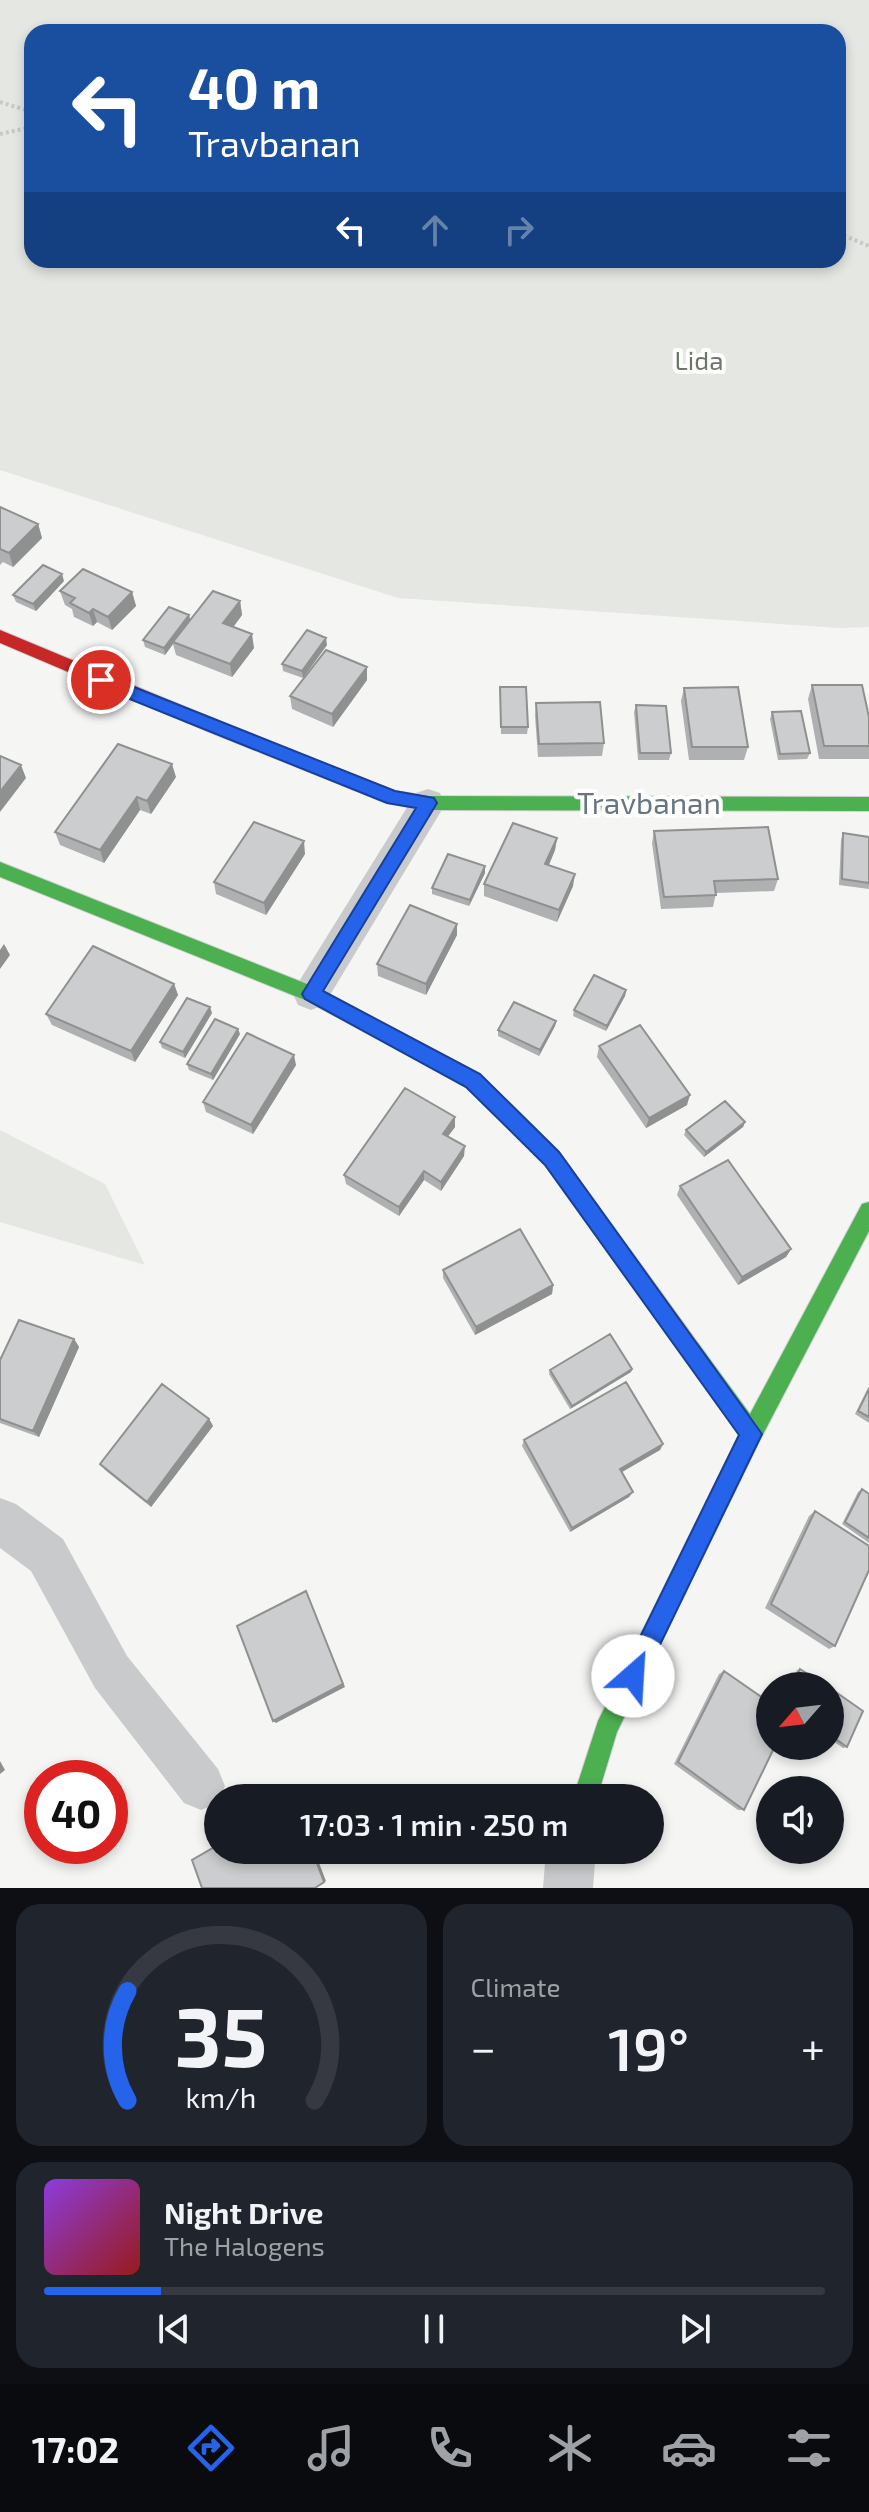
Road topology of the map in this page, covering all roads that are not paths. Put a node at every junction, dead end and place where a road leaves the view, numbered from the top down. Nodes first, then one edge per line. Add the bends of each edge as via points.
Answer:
1 (0, 636) edge
2 (428, 803) junction
3 (869, 804) edge
4 (0, 869) edge
5 (311, 994) junction
6 (869, 1211) edge
7 (751, 1434) junction
8 (0, 1520) edge
9 (589, 1784) edge
10 (201, 1786) dead end
11 (570, 1864) edge
12 (568, 1888) edge

1 - 2 street, Travbanan via 393,798
2 - 3 street, Travbanan
2 - 5 street
4 - 5 street
5 - 7 street via 473,1080 552,1158
6 - 7 street
7 - 9 street via 606,1729
8 - 10 street via 47,1555 111,1672
11 - 12 street

